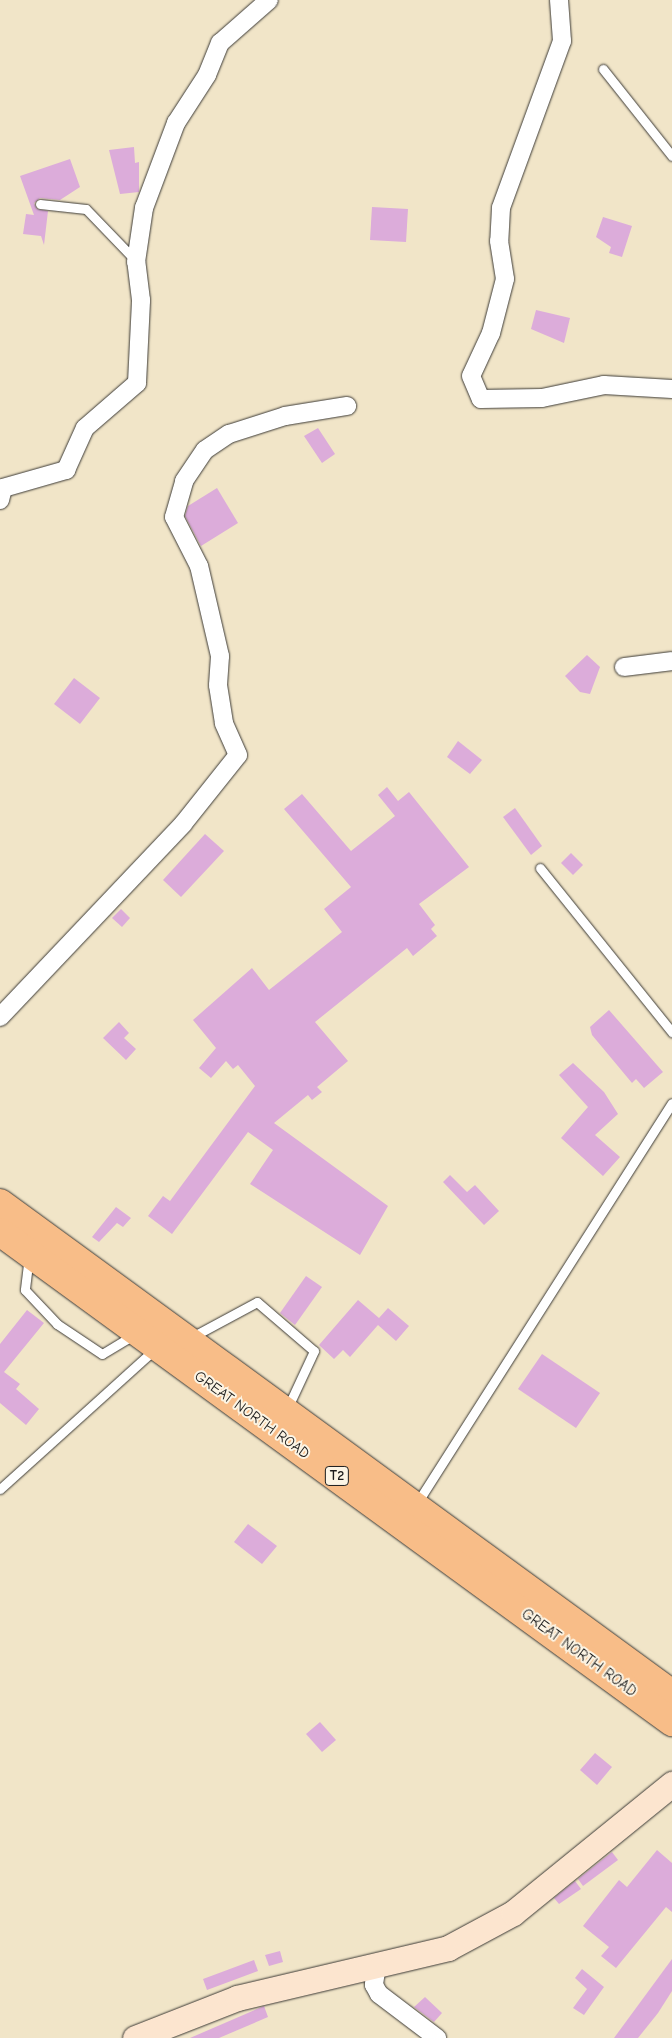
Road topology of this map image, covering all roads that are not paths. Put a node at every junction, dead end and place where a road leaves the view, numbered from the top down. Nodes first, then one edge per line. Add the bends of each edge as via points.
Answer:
1 (269, 0) edge
2 (559, 0) edge
3 (603, 69) dead end
4 (672, 156) edge
5 (40, 204) dead end
6 (136, 262) junction
7 (672, 389) edge
8 (347, 406) dead end
9 (0, 500) edge
10 (672, 661) edge
11 (624, 667) dead end
12 (540, 868) dead end
13 (0, 1017) edge
14 (672, 1032) edge
15 (672, 1103) edge
16 (0, 1204) edge
17 (0, 1232) edge
18 (33, 1242) junction
19 (165, 1337) junction
20 (286, 1411) junction
21 (0, 1489) edge
22 (415, 1505) junction
23 (672, 1694) edge
24 (672, 1722) edge
25 (672, 1784) edge
26 (377, 1965) junction
27 (135, 2038) edge
28 (437, 2038) edge

1 - 6 street via 220,43 207,75 176,123 144,208
2 - 7 street via 562,41 501,208 499,241 505,279 491,333 471,376 481,399 542,398 604,385
3 - 4 lane
5 - 6 lane via 86,209
6 - 9 street via 141,300 137,383 85,428 66,470 3,488
8 - 13 street via 285,416 229,434 205,450 184,481 174,517 199,566 220,656 218,685 224,723 238,755 183,824
10 - 11 street
12 - 14 lane
15 - 22 lane
16 - 18 main road, GREAT NORTH ROAD / T2
17 - 18 main road, GREAT NORTH ROAD / T2
18 - 19 main road, GREAT NORTH ROAD / T2
18 - 19 main road, GREAT NORTH ROAD / T2
18 - 19 lane via 26,1290 57,1324 102,1354
19 - 20 main road, GREAT NORTH ROAD / T2
19 - 20 lane via 257,1302 314,1351
19 - 21 lane
19 - 24 main road, GREAT NORTH ROAD / T2
20 - 22 main road, GREAT NORTH ROAD / T2
22 - 23 main road, GREAT NORTH ROAD / T2
25 - 26 street via 514,1913 448,1948
26 - 27 street via 237,1998
26 - 28 street via 374,1985 379,1994

